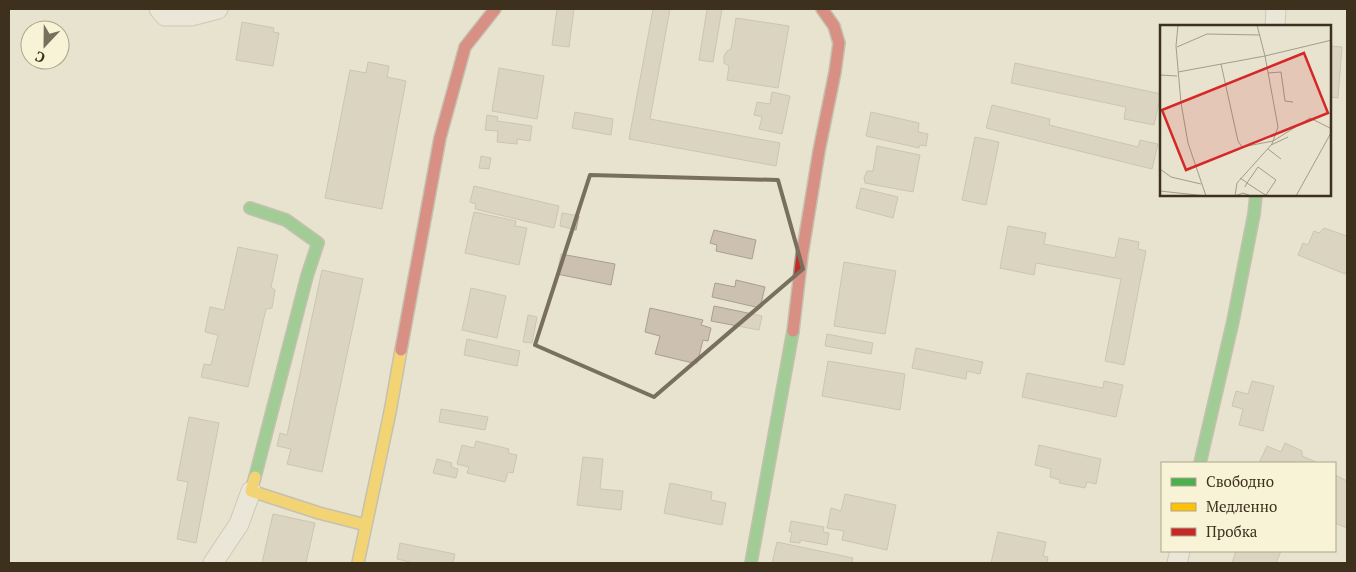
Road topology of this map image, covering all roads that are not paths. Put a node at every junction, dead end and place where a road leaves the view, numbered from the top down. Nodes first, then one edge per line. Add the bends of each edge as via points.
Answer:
1 (159, 9) edge
2 (218, 9) edge
3 (495, 9) edge
4 (822, 9) edge
5 (1276, 9) edge
6 (1275, 25) edge
7 (1256, 196) edge
8 (250, 208) dead end
9 (1200, 462) edge
10 (251, 491) junction
11 (366, 525) junction
12 (213, 563) edge
13 (358, 563) edge
14 (751, 563) edge

1 - 2 street via 165,16 191,16
3 - 11 street via 465,47 440,138
4 - 14 street via 834,26 839,43 802,254 792,343
5 - 6 street
7 - 9 street via 1233,321
8 - 10 street via 286,220 318,242
10 - 11 street
10 - 12 street via 239,524
11 - 13 street

